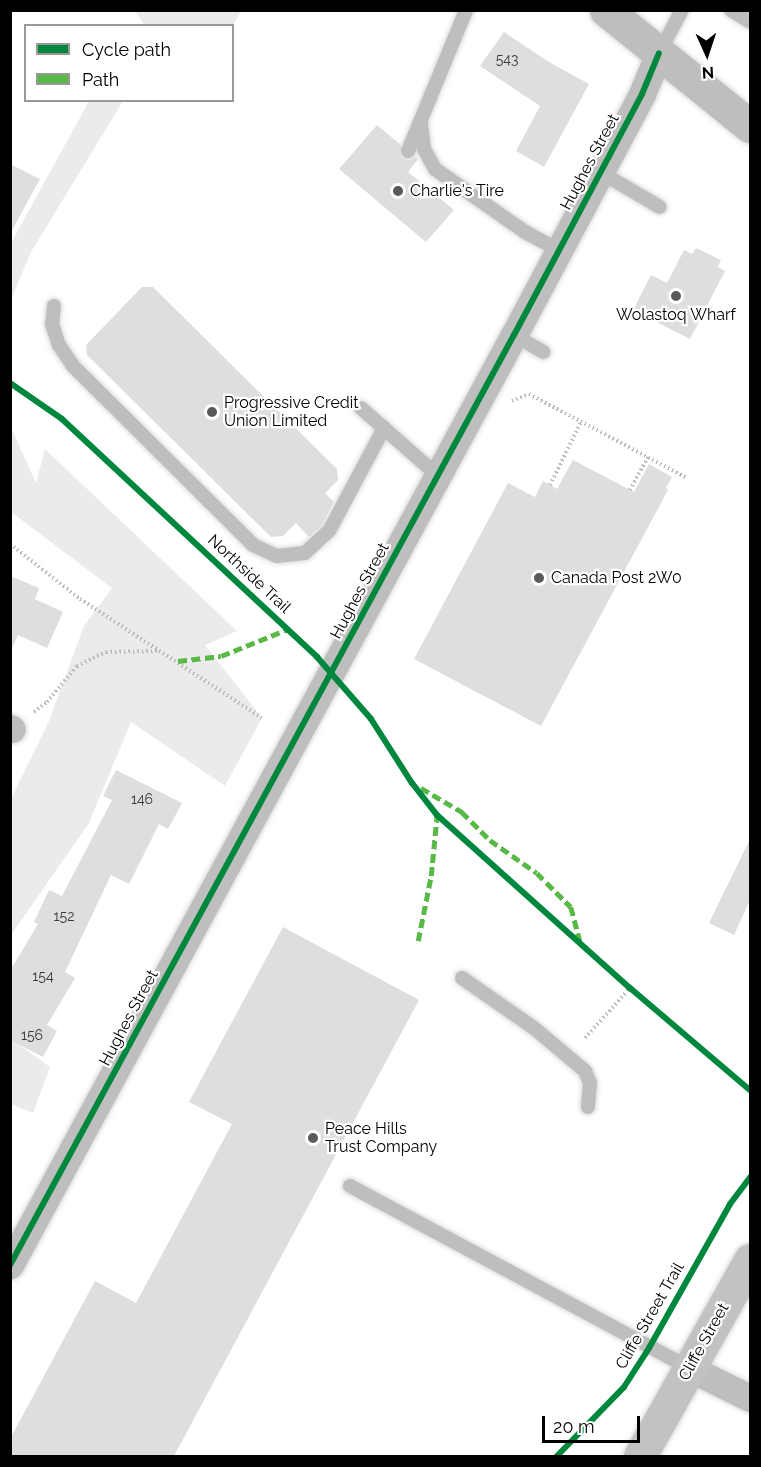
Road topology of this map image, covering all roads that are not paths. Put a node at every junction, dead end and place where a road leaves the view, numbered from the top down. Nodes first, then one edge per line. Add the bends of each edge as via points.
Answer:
1 (466, 10) edge
2 (606, 10) edge
3 (682, 10) edge
4 (731, 10) edge
5 (750, 22) edge
6 (659, 53) junction
7 (421, 124) junction
8 (750, 126) edge
9 (408, 151) dead end
10 (600, 172) junction
11 (660, 207) dead end
12 (558, 250) junction
13 (54, 306) dead end
14 (514, 335) junction
15 (544, 352) dead end
16 (362, 408) dead end
17 (384, 428) junction
18 (437, 475) junction
19 (462, 978) dead end
20 (588, 1107) dead end
21 (350, 1186) dead end
22 (750, 1260) edge
23 (10, 1265) edge
24 (689, 1368) junction
25 (750, 1398) edge
26 (640, 1456) edge

1 - 7 lane
2 - 6 main road
3 - 6 lane
4 - 5 lane
6 - 8 main road
6 - 10 street, Hughes Street
7 - 9 lane
7 - 12 lane via 424,149 435,169 525,232
10 - 11 lane
10 - 12 street, Hughes Street
12 - 14 street, Hughes Street
13 - 17 lane via 52,324 73,366 253,545 277,556 305,553 329,531
14 - 15 lane
14 - 18 street, Hughes Street
16 - 17 lane
17 - 18 lane
18 - 23 street, Hughes Street
19 - 20 lane via 534,1028 585,1071 590,1083
21 - 24 lane
22 - 24 main road, Cliffe Street
24 - 25 street
24 - 26 main road, Cliffe Street

